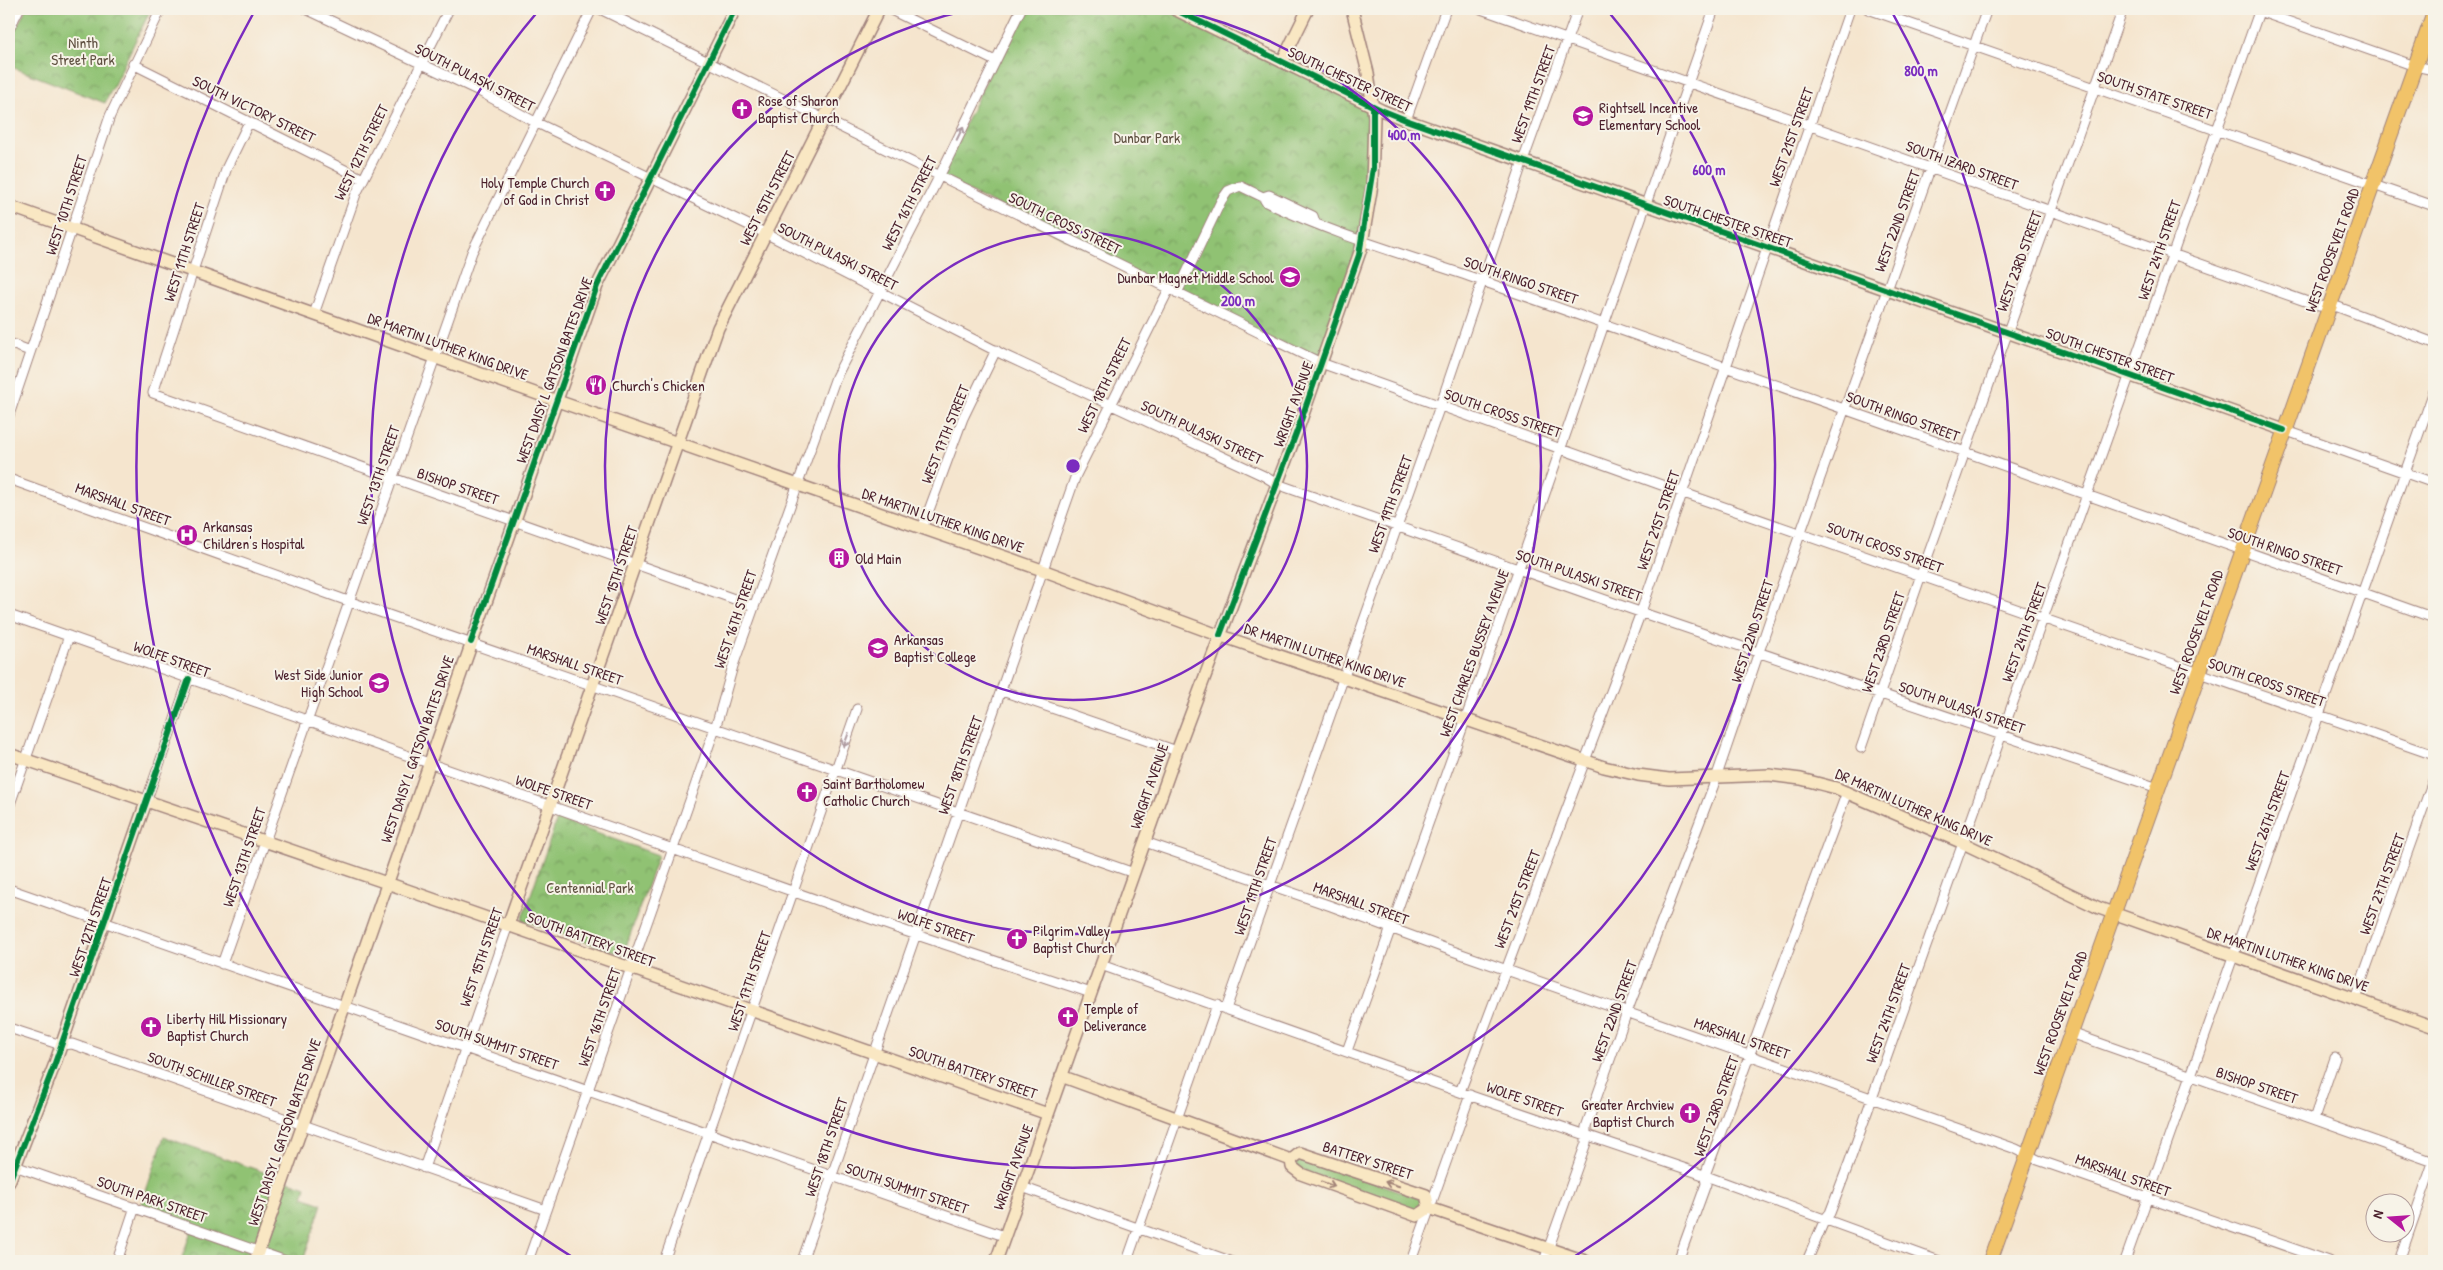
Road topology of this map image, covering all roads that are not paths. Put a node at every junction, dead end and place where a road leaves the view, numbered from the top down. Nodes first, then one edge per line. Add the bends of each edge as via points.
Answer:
1 (19, 9) edge
2 (161, 9) edge
3 (306, 9) edge
4 (449, 9) edge
5 (592, 9) edge
6 (600, 9) edge
7 (735, 9) edge
8 (878, 9) edge
9 (889, 9) edge
10 (1022, 9) edge
11 (1174, 9) edge
12 (1308, 9) edge
13 (1352, 9) edge
14 (1446, 9) edge
15 (1481, 9) edge
16 (1578, 9) edge
17 (1714, 9) edge
18 (1850, 9) edge
19 (1868, 9) edge
20 (1987, 9) edge
21 (2123, 9) edge
22 (2257, 10) edge
23 (2434, 13) edge
24 (9, 29) edge
25 (1566, 40) junction
26 (1974, 46) junction
27 (995, 61) junction
28 (708, 62) junction
29 (1282, 62) junction
30 (133, 64) junction
31 (421, 65) junction
32 (2415, 66) junction
33 (2434, 70) edge
34 (1689, 83) junction
35 (2094, 88) junction
36 (1373, 106) junction
37 (824, 120) junction
38 (1406, 120) junction
39 (249, 122) junction
40 (535, 122) junction
41 (1810, 124) junction
42 (2216, 131) junction
43 (1523, 161) junction
44 (1930, 169) junction
45 (939, 177) junction
46 (650, 178) junction
47 (363, 179) junction
48 (2373, 185) junction
49 (1263, 196) joint
50 (1645, 204) junction
51 (9, 206) edge
52 (2434, 206) edge
53 (2051, 212) junction
54 (72, 229) junction
55 (765, 233) junction
56 (1362, 242) junction
57 (1767, 247) junction
58 (2172, 255) junction
59 (192, 271) junction
60 (1483, 282) junction
61 (1887, 290) junction
62 (1173, 291) junction
63 (878, 292) junction
64 (2329, 307) junction
65 (314, 314) junction
66 (1604, 324) junction
67 (2008, 333) junction
68 (9, 343) edge
69 (2434, 343) edge
70 (996, 350) junction
71 (30, 351) junction
72 (434, 358) junction
73 (1321, 363) junction
74 (1724, 368) junction
75 (2130, 375) junction
76 (2434, 391) edge
77 (153, 393) joint
78 (555, 400) junction
79 (1111, 406) junction
80 (1440, 406) junction
81 (1845, 409) junction
82 (9, 415) edge
83 (2284, 430) junction
84 (678, 443) junction
85 (1561, 448) junction
86 (1965, 452) junction
87 (2405, 473) junction
88 (392, 478) junction
89 (9, 479) edge
90 (2434, 483) edge
91 (1277, 484) junction
92 (796, 485) junction
93 (1681, 492) junction
94 (2086, 496) junction
95 (513, 520) junction
96 (1398, 525) junction
97 (922, 529) junction
98 (1800, 532) junction
99 (2242, 551) junction
100 (635, 565) junction
101 (1518, 569) junction
102 (1045, 571) junction
103 (1921, 575) junction
104 (2363, 592) junction
105 (348, 601) junction
106 (754, 606) junction
107 (1641, 612) junction
108 (9, 615) edge
109 (2044, 617) junction
110 (2434, 618) edge
111 (1220, 635) junction
112 (69, 636) junction
113 (471, 642) junction
114 (1759, 650) junction
115 (2199, 672) junction
116 (1344, 676) junction
117 (189, 680) junction
118 (593, 685) junction
119 (1002, 691) junction
120 (1880, 693) junction
121 (857, 709) dead end
122 (2319, 715) junction
123 (1465, 719) junction
124 (306, 721) junction
125 (715, 727) junction
126 (2001, 736) junction
127 (1861, 748) dead end
128 (1177, 751) junction
129 (9, 754) edge
130 (2434, 755) edge
131 (26, 760) junction
132 (1585, 760) junction
133 (428, 764) junction
134 (835, 770) junction
135 (1716, 777) junction
136 (2434, 778) edge
137 (2158, 788) junction
138 (1847, 792) junction
139 (146, 802) junction
140 (551, 805) junction
141 (9, 807) edge
142 (959, 813) junction
143 (264, 842) junction
144 (1145, 842) junction
145 (1963, 843) junction
146 (672, 848) junction
147 (1134, 873) junction
148 (387, 883) junction
149 (1270, 885) junction
150 (9, 889) edge
151 (794, 892) junction
152 (2114, 913) junction
153 (105, 923) junction
154 (508, 925) junction
155 (1390, 929) junction
156 (915, 934) junction
157 (2234, 957) junction
158 (222, 964) junction
159 (1101, 965) junction
160 (630, 969) junction
161 (1505, 970) junction
162 (1091, 993) junction
163 (2355, 999) junction
164 (1217, 1005) junction
165 (344, 1006) junction
166 (1226, 1009) junction
167 (752, 1012) junction
168 (1627, 1012) junction
169 (2434, 1027) edge
170 (9, 1028) edge
171 (2071, 1033) junction
172 (61, 1045) junction
173 (466, 1047) junction
174 (1347, 1051) junction
175 (873, 1053) junction
176 (1748, 1055) junction
177 (2335, 1058) dead end
178 (1062, 1076) junction
179 (2191, 1077) junction
180 (588, 1090) junction
181 (1460, 1092) junction
182 (1470, 1095) junction
183 (1872, 1099) junction
184 (1048, 1114) junction
185 (1177, 1118) junction
186 (2314, 1119) junction
187 (302, 1126) junction
188 (709, 1133) junction
189 (1585, 1134) junction
190 (2028, 1154) junction
191 (1291, 1160) junction
192 (2434, 1162) edge
193 (11, 1165) edge
194 (424, 1168) junction
195 (1705, 1175) junction
196 (832, 1176) junction
197 (9, 1182) edge
198 (1022, 1187) junction
199 (2148, 1198) junction
200 (135, 1207) junction
201 (1429, 1208) junction
202 (546, 1210) junction
203 (1825, 1219) junction
204 (1138, 1229) junction
205 (1004, 1236) junction
206 (1548, 1248) junction
207 (257, 1256) edge
208 (117, 1261) edge
209 (286, 1261) edge
210 (528, 1261) edge
211 (664, 1261) edge
212 (802, 1261) edge
213 (996, 1261) edge
214 (1127, 1261) edge
215 (1230, 1261) edge
216 (1411, 1261) edge
217 (1544, 1261) edge
218 (1585, 1261) edge
219 (1678, 1261) edge
220 (1808, 1261) edge
221 (1939, 1261) edge
222 (1990, 1261) edge
223 (2125, 1261) edge
224 (2329, 1261) edge
225 (2399, 1261) edge

1 - 24 street
2 - 30 street, WEST 10TH STREET
3 - 31 street, SOUTH PULASKI STREET
4 - 31 street, WEST 12TH STREET
5 - 40 street, WEST 13TH STREET
6 - 28 street, SOUTH CROSS STREET
7 - 28 street, WEST DAISY L GATSON BATES DRIVE
8 - 37 street, WEST 15TH STREET
9 - 27 street
10 - 27 street, WEST 16TH STREET
11 - 29 street, SOUTH CHESTER STREET
12 - 29 street
13 - 36 street, WRIGHT AVENUE via 1364,49
14 - 38 street
15 - 25 street, SOUTH IZARD STREET
16 - 25 street, WEST 19TH STREET
17 - 34 street, WEST CHARLES BUSSEY AVENUE
18 - 41 street, WEST 21ST STREET
19 - 26 street, SOUTH STATE STREET
20 - 26 street, WEST 22ND STREET
21 - 35 street, WEST 23RD STREET
22 - 32 street
22 - 42 street, WEST 24TH STREET
23 - 32 main road, WEST ROOSEVELT ROAD
25 - 34 street, SOUTH IZARD STREET
25 - 43 street, WEST 19TH STREET
26 - 35 street, SOUTH STATE STREET
26 - 44 street, WEST 22ND STREET
45 -> 27 street, WEST 16TH STREET
28 - 37 street, SOUTH CROSS STREET
28 - 46 street, WEST DAISY L GATSON BATES DRIVE
29 - 36 street, SOUTH CHESTER STREET
30 - 39 street, SOUTH VICTORY STREET
30 - 54 street, WEST 10TH STREET via 112,111
31 - 40 street, SOUTH PULASKI STREET via 479,91
31 - 47 street, WEST 12TH STREET
32 - 33 street
32 - 48 main road, WEST ROOSEVELT ROAD
34 - 41 street, SOUTH IZARD STREET
34 - 50 street, WEST CHARLES BUSSEY AVENUE
35 - 42 street, SOUTH STATE STREET
35 - 53 street, WEST 23RD STREET
36 - 38 street, SOUTH CHESTER STREET
36 - 56 street, WRIGHT AVENUE via 1372,177
37 - 45 street, SOUTH CROSS STREET
37 - 55 street, WEST 15TH STREET
38 - 43 street, SOUTH CHESTER STREET
39 - 47 street, SOUTH VICTORY STREET
39 - 59 street, WEST 11TH STREET via 228,167
40 - 46 street, SOUTH PULASKI STREET
40 - 72 street, WEST 13TH STREET via 481,231
41 - 44 street, SOUTH IZARD STREET
41 - 57 street, WEST 21ST STREET
42 - 48 street, SOUTH STATE STREET
42 - 58 street, WEST 24TH STREET
43 - 50 street, SOUTH CHESTER STREET
43 - 60 street, WEST 19TH STREET
44 - 53 street, SOUTH IZARD STREET
44 - 61 street, WEST 22ND STREET
45 - 62 street, SOUTH CROSS STREET
45 - 63 street, WEST 16TH STREET
46 - 55 street, SOUTH PULASKI STREET
46 - 78 street, WEST DAISY L GATSON BATES DRIVE via 599,280
47 - 65 street, WEST 12TH STREET
48 - 52 street, SOUTH STATE STREET
48 - 64 main road, WEST ROOSEVELT ROAD
49 - 56 street, SOUTH RINGO STREET via 1266,202 1309,222
49 - 62 street, WEST 18TH STREET via 1240,186 1228,191
50 - 57 street, SOUTH CHESTER STREET
50 - 66 street, WEST CHARLES BUSSEY AVENUE
51 - 54 street, DR MARTIN LUTHER KING DRIVE
53 - 58 street, SOUTH IZARD STREET
53 - 67 street, WEST 23RD STREET
54 - 59 street, DR MARTIN LUTHER KING DRIVE
54 - 71 street, WEST 10TH STREET
55 - 63 street, SOUTH PULASKI STREET
55 - 84 street, WEST 15TH STREET via 718,328
56 - 60 street, SOUTH RINGO STREET
56 - 73 street, WRIGHT AVENUE
57 - 61 street, SOUTH CHESTER STREET
57 - 74 street, WEST 21ST STREET
58 - 64 street, SOUTH IZARD STREET
58 - 75 street, WEST 24TH STREET
59 - 65 street, DR MARTIN LUTHER KING DRIVE
59 - 77 street, WEST 11TH STREET
60 - 66 street, SOUTH RINGO STREET
60 - 80 street, WEST 19TH STREET
61 - 67 street, SOUTH CHESTER STREET
61 - 81 street, WEST 22ND STREET
62 - 73 street, SOUTH CROSS STREET
62 - 79 street, WEST 18TH STREET
63 - 70 street, SOUTH PULASKI STREET
63 - 92 street, WEST 16TH STREET via 836,377
64 - 69 street, SOUTH IZARD STREET via 2338,307
64 - 83 main road, WEST ROOSEVELT ROAD
65 - 72 street, DR MARTIN LUTHER KING DRIVE
66 - 74 street, SOUTH RINGO STREET
66 - 85 street, WEST CHARLES BUSSEY AVENUE
67 - 75 street, SOUTH CHESTER STREET
67 - 86 street, WEST 23RD STREET
68 - 71 street
70 - 79 street, SOUTH PULASKI STREET
70 - 97 street, WEST 17TH STREET via 963,418
71 - 82 street, WEST 10TH STREET
72 - 78 street, DR MARTIN LUTHER KING DRIVE
72 - 88 street, WEST 13TH STREET
73 - 80 street, SOUTH CROSS STREET
73 - 91 street, WRIGHT AVENUE
74 - 81 street, SOUTH RINGO STREET
74 - 93 street, WEST 21ST STREET
75 - 83 street, SOUTH CHESTER STREET
75 - 94 street, WEST 24TH STREET
76 - 87 street, WEST 26TH STREET
77 - 88 street, BISHOP STREET
78 - 84 street, DR MARTIN LUTHER KING DRIVE
78 - 95 street, WEST DAISY L GATSON BATES DRIVE
79 - 91 street, SOUTH PULASKI STREET
79 - 102 street, WEST 18TH STREET via 1076,475
80 - 85 street, SOUTH CROSS STREET
80 - 96 street, WEST 19TH STREET
81 - 86 street, SOUTH RINGO STREET
81 - 98 street, WEST 22ND STREET
83 - 87 street, SOUTH CHESTER STREET
83 - 99 main road, WEST ROOSEVELT ROAD
84 - 92 street, DR MARTIN LUTHER KING DRIVE
84 - 100 street, WEST 15TH STREET
85 - 93 street, SOUTH CROSS STREET
85 - 101 street, WEST CHARLES BUSSEY AVENUE
86 - 94 street, SOUTH RINGO STREET
86 - 103 street, WEST 23RD STREET
87 - 90 street, SOUTH CHESTER STREET
87 - 104 street, WEST 26TH STREET
88 - 95 street, BISHOP STREET
88 - 105 street, WEST 13TH STREET
89 - 105 street, MARSHALL STREET
91 - 96 street, SOUTH PULASKI STREET
91 - 111 street, WRIGHT AVENUE
92 - 97 street, DR MARTIN LUTHER KING DRIVE
92 - 106 street, WEST 16TH STREET
93 - 98 street, SOUTH CROSS STREET
93 - 107 street, WEST 21ST STREET
94 - 99 street, SOUTH RINGO STREET
94 - 109 street, WEST 24TH STREET
95 - 100 street, BISHOP STREET
95 - 113 street, WEST DAISY L GATSON BATES DRIVE
96 - 101 street, SOUTH PULASKI STREET
96 - 116 street, WEST 19TH STREET
97 - 102 street, DR MARTIN LUTHER KING DRIVE
98 - 103 street, SOUTH CROSS STREET
98 - 114 street, WEST 22ND STREET
99 - 104 street, SOUTH RINGO STREET
99 - 115 main road, WEST ROOSEVELT ROAD
100 - 106 street, BISHOP STREET
100 - 118 street, WEST 15TH STREET
101 - 107 street, SOUTH PULASKI STREET
101 - 123 street, WEST CHARLES BUSSEY AVENUE
102 - 111 street, DR MARTIN LUTHER KING DRIVE
102 - 119 street, WEST 18TH STREET
103 - 109 street, SOUTH CROSS STREET
103 - 120 street, WEST 23RD STREET
104 - 110 street, SOUTH RINGO STREET
104 - 122 street, WEST 26TH STREET
105 - 113 street, MARSHALL STREET
105 - 124 street, WEST 13TH STREET
106 - 125 street, WEST 16TH STREET
107 - 114 street, SOUTH PULASKI STREET
107 - 132 street, WEST 21ST STREET
108 - 112 street, WOLFE STREET
109 - 115 street, SOUTH CROSS STREET
109 - 126 street, WEST 24TH STREET
111 - 116 street, DR MARTIN LUTHER KING DRIVE
111 - 128 street, WRIGHT AVENUE
112 - 117 street, WOLFE STREET
112 - 131 street
113 - 118 street, MARSHALL STREET
113 - 133 street, WEST DAISY L GATSON BATES DRIVE
114 - 120 street, SOUTH PULASKI STREET
114 - 135 street, WEST 22ND STREET
115 - 122 street, SOUTH CROSS STREET
115 - 137 main road, WEST ROOSEVELT ROAD
116 - 123 street, DR MARTIN LUTHER KING DRIVE
116 - 149 street, WEST 19TH STREET
117 - 124 street, WOLFE STREET
117 - 139 street, WEST 12TH STREET
118 - 125 street, MARSHALL STREET
118 - 140 street, WEST 15TH STREET
119 - 128 street
119 - 142 street, WEST 18TH STREET
120 - 126 street, SOUTH PULASKI STREET
120 - 127 street, WEST 23RD STREET
121 -> 134 street, WEST 17TH STREET
122 - 130 street, SOUTH CROSS STREET
122 - 157 street, WEST 26TH STREET
123 - 132 street, DR MARTIN LUTHER KING DRIVE
123 - 155 street, WEST CHARLES BUSSEY AVENUE
124 - 133 street, WOLFE STREET
124 - 143 street, WEST 13TH STREET
125 - 134 street, MARSHALL STREET
125 - 146 street, WEST 16TH STREET
126 - 137 street, SOUTH PULASKI STREET
126 - 145 street, WEST 24TH STREET
128 - 144 street, WRIGHT AVENUE
129 - 131 street, SOUTH BATTERY STREET
131 - 139 street, SOUTH BATTERY STREET
131 - 141 street
132 - 135 street, DR MARTIN LUTHER KING DRIVE via 1645,776
132 - 161 street, WEST 21ST STREET
133 - 140 street, WOLFE STREET
133 - 148 street, WEST DAISY L GATSON BATES DRIVE
134 - 142 street, MARSHALL STREET
134 - 151 street, WEST 17TH STREET
135 - 138 street, DR MARTIN LUTHER KING DRIVE via 1784,776
135 - 168 street, WEST 22ND STREET
136 - 163 street, WEST 27TH STREET
137 - 152 main road, WEST ROOSEVELT ROAD
138 - 145 street, DR MARTIN LUTHER KING DRIVE
138 - 176 street, WEST 23RD STREET
139 - 143 street, SOUTH BATTERY STREET
139 - 153 street, WEST 12TH STREET
140 - 146 street, WOLFE STREET
140 - 154 street, WEST 15TH STREET
142 - 147 street, MARSHALL STREET
142 - 156 street, WEST 18TH STREET
143 - 148 street, SOUTH BATTERY STREET
143 - 158 street, WEST 13TH STREET
144 - 147 street, WRIGHT AVENUE
144 - 149 street, MARSHALL STREET
145 - 152 street, DR MARTIN LUTHER KING DRIVE
145 - 183 street, WEST 24TH STREET
146 - 151 street, WOLFE STREET
146 - 160 street, WEST 16TH STREET
147 - 159 street, WRIGHT AVENUE
148 - 154 street, SOUTH BATTERY STREET
148 - 165 street, WEST DAISY L GATSON BATES DRIVE
149 - 155 street, MARSHALL STREET
149 - 166 street, WEST 19TH STREET
150 - 153 street, SOUTH SUMMIT STREET
151 - 156 street, WOLFE STREET
151 - 167 street, WEST 17TH STREET
152 - 157 street, DR MARTIN LUTHER KING DRIVE
152 - 171 main road, WEST ROOSEVELT ROAD
153 - 158 street, SOUTH SUMMIT STREET
153 - 172 street, WEST 12TH STREET
154 - 160 street, SOUTH BATTERY STREET
154 - 173 street, WEST 15TH STREET
155 - 161 street, MARSHALL STREET
155 - 174 street, WEST CHARLES BUSSEY AVENUE
156 - 162 street, WOLFE STREET
156 - 175 street, WEST 18TH STREET
157 - 163 street, DR MARTIN LUTHER KING DRIVE
157 - 179 street, WEST 26TH STREET
158 - 165 street, SOUTH SUMMIT STREET
159 - 162 street, WRIGHT AVENUE
159 - 164 street, WOLFE STREET
160 - 167 street, SOUTH BATTERY STREET
160 - 180 street, WEST 16TH STREET
161 - 168 street, MARSHALL STREET
161 - 181 street, WEST 21ST STREET
162 - 178 street, WRIGHT AVENUE
163 - 169 street, DR MARTIN LUTHER KING DRIVE
164 - 166 street, WOLFE STREET
164 - 185 street
165 - 173 street, SOUTH SUMMIT STREET
165 - 187 street, WEST DAISY L GATSON BATES DRIVE
166 - 174 street, WOLFE STREET
167 - 175 street, SOUTH BATTERY STREET
167 - 188 street, WEST 17TH STREET
168 - 176 street, MARSHALL STREET
168 - 189 street, WEST 22ND STREET
170 - 172 street, SOUTH SCHILLER STREET
171 - 179 street, BISHOP STREET
171 - 190 main road, WEST ROOSEVELT ROAD
172 - 187 street, SOUTH SCHILLER STREET via 72,1044
172 - 193 street, WEST 12TH STREET
173 - 180 street, SOUTH SUMMIT STREET
173 - 194 street, WEST 15TH STREET
174 - 181 street, WOLFE STREET
175 - 184 street, SOUTH BATTERY STREET
175 - 196 street, WEST 18TH STREET
176 - 183 street, MARSHALL STREET
176 - 195 street, WEST 23RD STREET
177 - 186 street
178 - 184 street, WRIGHT AVENUE
178 - 185 street
179 - 186 street, BISHOP STREET
179 - 199 street, WEST 26TH STREET
180 - 188 street, SOUTH SUMMIT STREET
180 - 202 street, WEST 16TH STREET
181 - 182 street, WOLFE STREET
182 - 189 street, WOLFE STREET
182 - 201 street
183 - 190 street, MARSHALL STREET
183 - 203 street, WEST 24TH STREET
184 - 198 street, WRIGHT AVENUE
185 - 191 street
185 - 204 street
186 - 192 street, BISHOP STREET
187 - 194 street, SOUTH SCHILLER STREET
187 - 207 street, WEST DAISY L GATSON BATES DRIVE
188 - 196 street, SOUTH SUMMIT STREET
188 - 211 street, WEST 17TH STREET
189 - 195 street, WOLFE STREET
189 - 206 street, WEST 22ND STREET via 1586,1143
190 - 199 street, MARSHALL STREET
190 - 222 main road, WEST ROOSEVELT ROAD
191 -> 201 street via 1292,1167 1301,1174 1417,1216
201 -> 191 street, BATTERY STREET via 1426,1195 1300,1153
192 - 225 street
193 - 197 street, WEST 12TH STREET
193 - 200 street, SOUTH PARK STREET
194 - 202 street, SOUTH SCHILLER STREET
195 - 203 street, WOLFE STREET
195 - 219 street, WEST 23RD STREET via 1706,1184
196 - 205 street, SOUTH SUMMIT STREET
196 - 212 street, WEST 18TH STREET
198 - 204 street
198 - 205 street, WRIGHT AVENUE
199 - 223 street, WEST 26TH STREET
199 - 224 street, MARSHALL STREET
200 - 207 street, SOUTH PARK STREET
200 - 208 street
201 - 206 street
201 - 216 street
202 - 210 street, WEST 16TH STREET
203 - 220 street, WEST 24TH STREET
203 - 221 street, WOLFE STREET
204 - 214 street
204 - 215 street
205 - 213 street, WRIGHT AVENUE
206 - 217 street, WEST 22ND STREET
206 - 218 street
207 - 209 street, SOUTH PARK STREET

